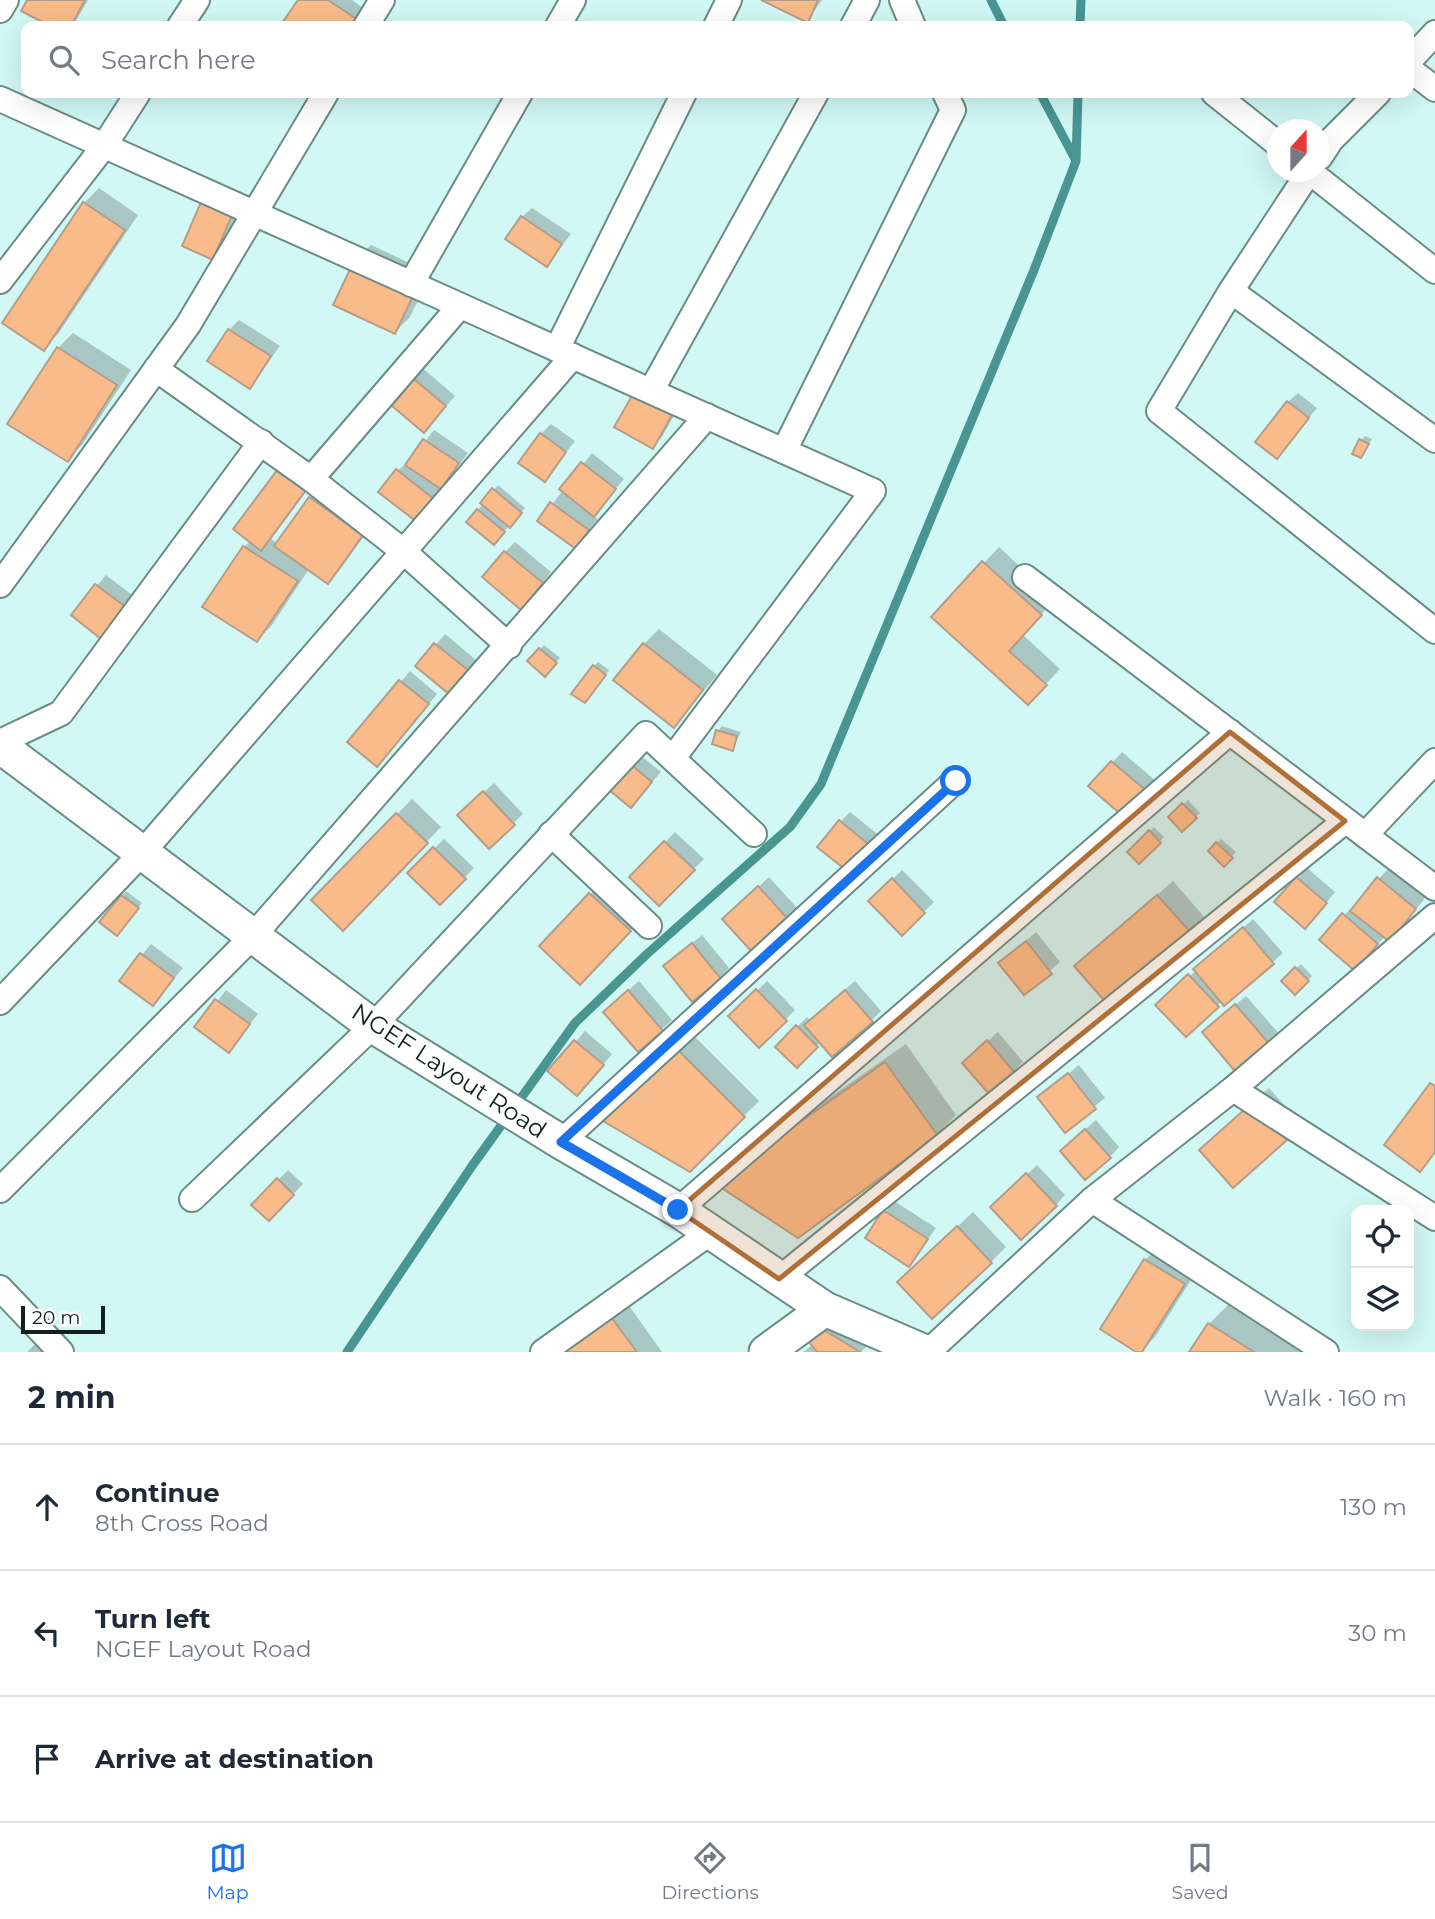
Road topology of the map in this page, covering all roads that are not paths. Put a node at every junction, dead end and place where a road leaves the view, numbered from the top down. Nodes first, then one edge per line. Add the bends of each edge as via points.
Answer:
1 (6, 0) edge
2 (197, 0) edge
3 (382, 0) edge
4 (573, 0) edge
5 (729, 0) edge
6 (867, 0) edge
7 (902, 0) edge
8 (0, 10) edge
9 (183, 21) edge
10 (369, 21) edge
11 (561, 21) edge
12 (718, 21) edge
13 (856, 21) edge
14 (911, 21) edge
15 (1435, 33) edge
16 (1414, 56) edge
17 (1414, 73) edge
18 (1435, 89) edge
19 (135, 98) edge
20 (323, 98) edge
21 (517, 98) edge
22 (682, 98) edge
23 (813, 98) edge
24 (947, 98) edge
25 (1220, 98) edge
26 (1373, 98) edge
27 (0, 99) edge
28 (1267, 135) edge
29 (1330, 142) edge
30 (104, 146) junction
31 (1303, 182) edge
32 (1323, 182) edge
33 (254, 213) junction
34 (1435, 271) edge
35 (0, 281) edge
36 (411, 284) junction
37 (1231, 291) junction
38 (460, 306) junction
39 (565, 352) junction
40 (156, 369) junction
41 (651, 391) junction
42 (707, 416) junction
43 (1435, 440) edge
44 (261, 442) junction
45 (784, 451) junction
46 (312, 479) junction
47 (403, 551) junction
48 (1025, 577) dead end
49 (0, 585) edge
50 (1435, 631) edge
51 (509, 646) junction
52 (1230, 732) junction
53 (0, 744) edge
54 (673, 758) junction
55 (1435, 761) edge
56 (956, 781) dead end
57 (1345, 821) junction
58 (551, 834) junction
59 (754, 834) dead end
60 (1365, 835) junction
61 (142, 853) junction
62 (1435, 888) edge
63 (1435, 916) edge
64 (649, 926) dead end
65 (253, 936) junction
66 (0, 1002) edge
67 (373, 1026) junction
68 (1233, 1089) junction
69 (561, 1142) junction
70 (0, 1190) edge
71 (192, 1199) dead end
72 (1092, 1200) junction
73 (678, 1210) junction
74 (1435, 1218) edge
75 (711, 1232) junction
76 (779, 1279) junction
77 (0, 1288) edge
78 (825, 1309) junction
79 (61, 1352) edge
80 (543, 1352) edge
81 (766, 1352) edge
82 (927, 1352) edge
83 (1326, 1352) edge

1 - 8 street
2 - 9 street
3 - 10 street
4 - 11 street
5 - 12 street
6 - 13 street
7 - 14 street
15 - 16 street
17 - 18 street
19 - 30 street
20 - 33 street
21 - 36 street
22 - 39 street
23 - 41 street
24 - 45 street via 953,110
25 - 28 street
26 - 29 street
27 - 30 street
30 - 33 street
30 - 35 street
31 - 37 street
32 - 34 street
33 - 36 street
33 - 40 street via 188,325
36 - 38 street
37 - 43 street
37 - 50 street via 1158,411
38 - 39 street
38 - 46 street
39 - 41 street
39 - 47 street
40 - 44 street
40 - 49 street
41 - 42 street
42 - 45 street
42 - 51 street
44 - 46 street
44 - 53 street via 61,713
45 - 54 street via 873,491
46 - 47 street
47 - 51 street
47 - 61 street
48 - 52 street
51 - 65 street
52 - 57 street
52 - 73 street
53 - 61 street, NGEF Layout Road
54 - 58 street via 646,734
54 - 59 street
55 - 60 street
56 - 69 street
57 - 60 street
57 - 76 street
58 - 64 street
58 - 67 street
60 - 62 street
61 - 65 street, NGEF Layout Road
61 - 66 street
63 - 68 street
65 - 67 street, NGEF Layout Road
65 - 70 street
67 - 69 street, NGEF Layout Road
67 - 71 street
68 - 72 street
68 - 74 street
69 - 73 street, NGEF Layout Road
72 - 82 street
72 - 83 street
73 - 75 street, NGEF Layout Road
75 - 76 street, NGEF Layout Road
75 - 80 street
76 - 78 street, NGEF Layout Road
77 - 79 street
78 - 81 street
78 - 82 street, NGEF Layout Road

